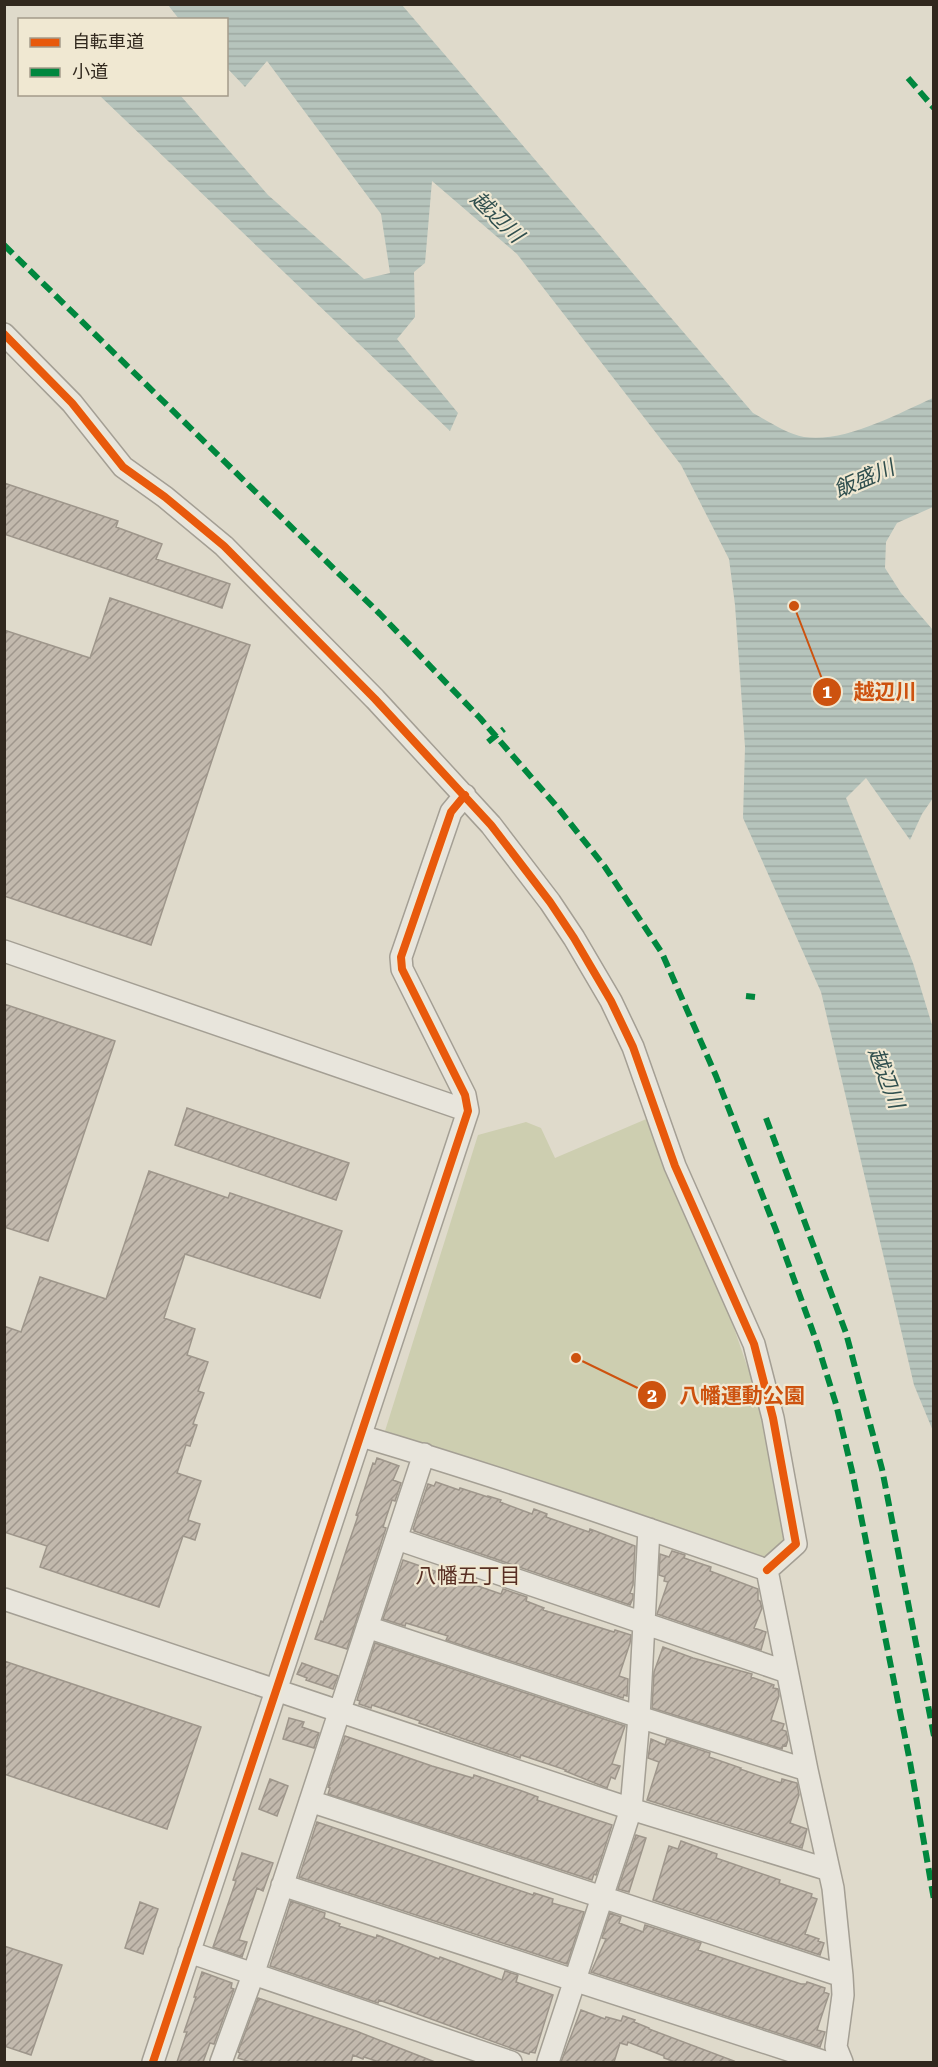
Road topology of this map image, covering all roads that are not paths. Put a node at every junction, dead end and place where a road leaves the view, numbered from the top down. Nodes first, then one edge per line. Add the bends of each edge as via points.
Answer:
1 (4, 334) edge
2 (465, 795) junction
3 (4, 951) edge
4 (468, 1111) junction
5 (361, 1436) junction
6 (424, 1454) junction
7 (649, 1529) junction
8 (397, 1539) junction
9 (767, 1570) junction
10 (4, 1599) edge
11 (644, 1623) junction
12 (367, 1627) junction
13 (787, 1672) junction
14 (275, 1690) junction
15 (339, 1712) junction
16 (639, 1718) junction
17 (807, 1770) junction
18 (309, 1802) junction
19 (632, 1809) junction
20 (829, 1870) junction
21 (282, 1885) junction
22 (603, 1897) junction
23 (189, 1952) junction
24 (253, 1975) junction
25 (842, 1976) junction
26 (575, 1982) junction
27 (153, 2062) edge
28 (222, 2062) edge
29 (511, 2062) edge
30 (548, 2062) edge
31 (825, 2062) edge
32 (843, 2062) edge

1 - 2 street via 72,403 123,467 224,546
2 - 4 street via 451,812 401,957 402,969 465,1095
2 - 9 street via 550,902 611,1001 633,1047 675,1166 754,1344 773,1418 796,1544
3 - 4 street
4 - 5 street
5 - 6 street
5 - 14 street
6 - 7 street
6 - 8 street
7 - 9 street
7 - 11 street
8 - 11 street
8 - 12 street
9 - 13 street
10 - 14 street
11 - 13 street
11 - 16 street
12 - 15 street
12 - 16 street
13 - 17 street
14 - 15 street
14 - 23 street
15 - 18 street
15 - 19 street
16 - 17 street
16 - 19 street
17 - 20 street
18 - 21 street
18 - 22 street
19 - 20 street
19 - 22 street
20 - 25 street
21 - 24 street
21 - 26 street
22 - 25 street
22 - 26 street
23 - 24 street
23 - 27 street
24 - 28 street
24 - 29 street
25 - 32 street via 836,2047
26 - 30 street
26 - 31 street

